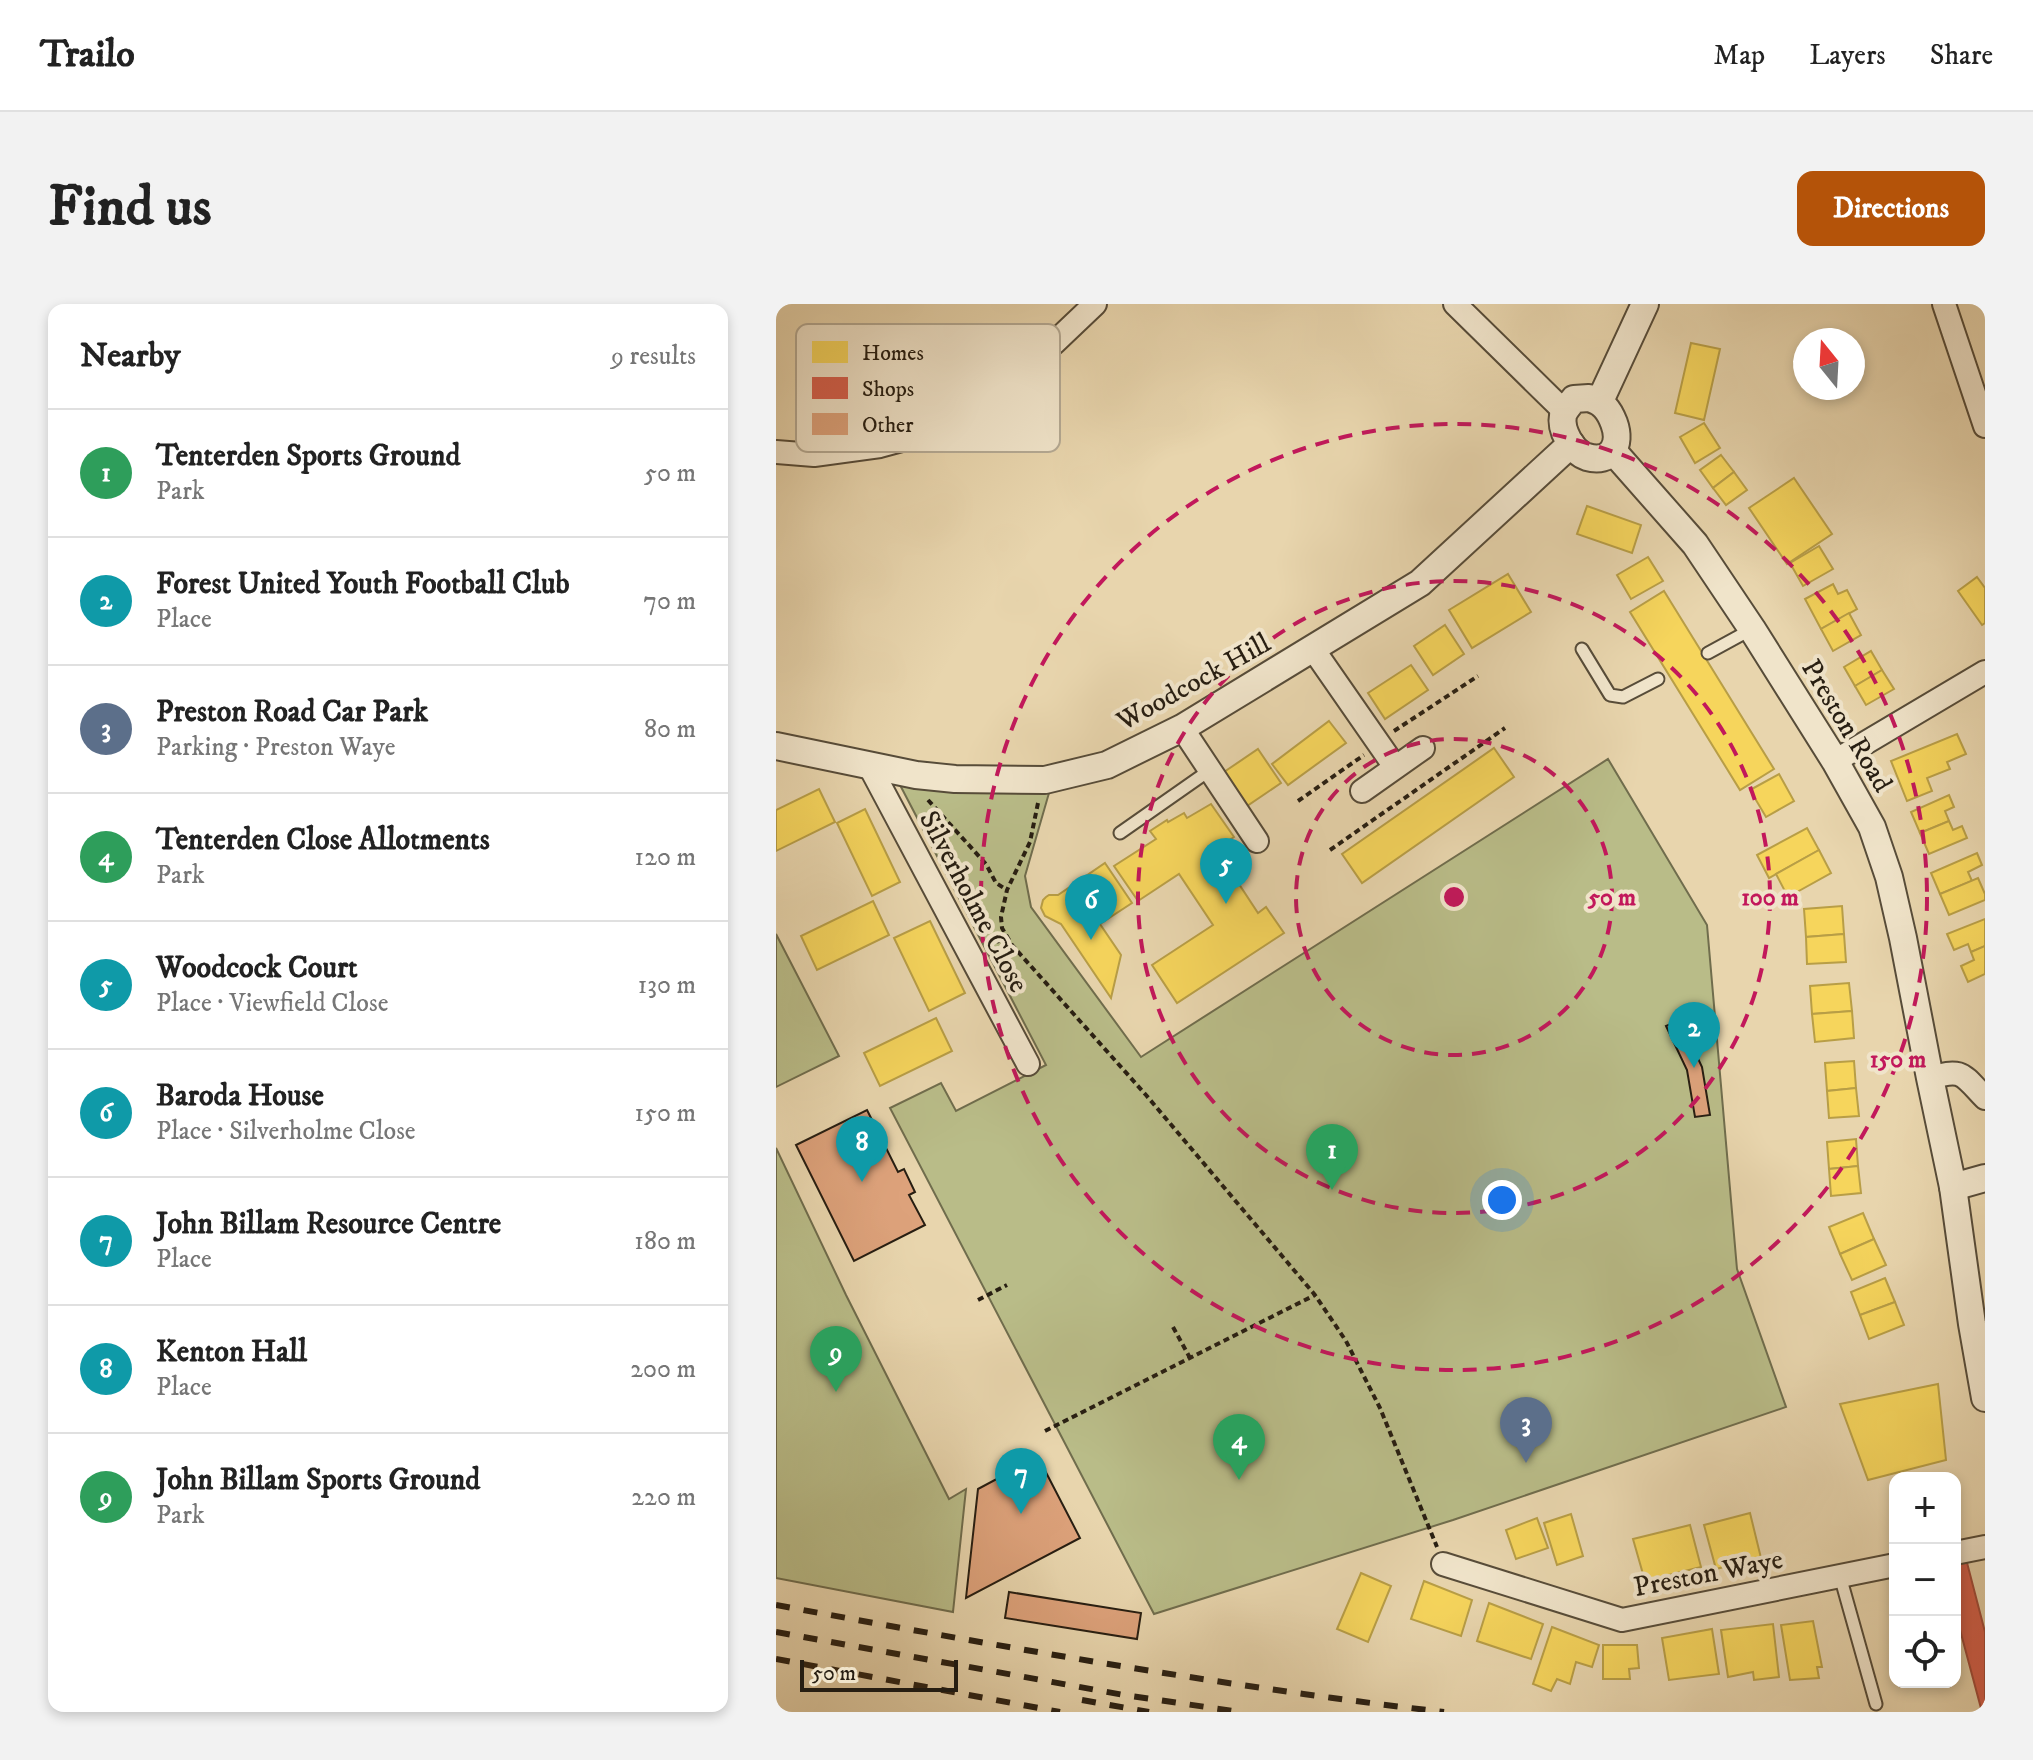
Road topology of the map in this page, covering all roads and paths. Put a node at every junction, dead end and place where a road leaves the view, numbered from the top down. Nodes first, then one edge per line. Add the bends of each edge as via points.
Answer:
1 (1095, 304) edge
2 (1455, 304) edge
3 (1645, 304) edge
4 (1944, 304) edge
5 (1060, 337) edge
6 (1600, 401) junction
7 (1564, 411) junction
8 (1985, 426) edge
9 (1571, 444) junction
10 (1613, 451) junction
11 (776, 452) edge
12 (836, 452) edge
13 (1752, 629) junction
14 (1313, 649) junction
15 (1582, 649) dead end
16 (1708, 653) dead end
17 (1985, 672) edge
18 (1478, 676) dead end
19 (1658, 679) dead end
20 (1182, 728) junction
21 (1505, 728) dead end
22 (1386, 736) dead end
23 (776, 746) edge
24 (1423, 748) dead end
25 (1369, 751) dead end
26 (1835, 761) junction
27 (870, 767) junction
28 (1395, 767) junction
29 (1210, 770) junction
30 (916, 775) junction
31 (1045, 780) junction
32 (1362, 791) dead end
33 (1298, 801) dead end
34 (1120, 833) dead end
35 (1257, 841) dead end
36 (1330, 850) dead end
37 (1007, 890) junction
38 (1028, 1064) dead end
39 (1930, 1078) junction
40 (1985, 1098) edge
41 (1985, 1178) edge
42 (1953, 1187) junction
43 (1007, 1285) dead end
44 (1315, 1295) junction
45 (978, 1300) dead end
46 (1173, 1327) dead end
47 (1190, 1358) junction
48 (1985, 1398) edge
49 (1045, 1431) dead end
50 (1985, 1547) edge
51 (1961, 1552) edge
52 (1443, 1564) joint
53 (1889, 1566) edge
54 (1840, 1576) junction
55 (1876, 1704) dead end

1 - 5 street
2 - 7 street
3 - 6 street
4 - 8 street
6 - 7 street via 1574,399
6 - 10 street via 1616,428
7 - 9 street via 1565,435
9 - 10 street via 1586,457 1604,458
9 - 14 street, Woodcock Hill via 1420,583
10 - 13 street, Preston Road via 1695,544
11 - 12 street
13 - 16 lane
13 - 26 street, Preston Road
14 - 20 street, Woodcock Hill
14 - 28 street
15 - 19 lane via 1610,695 1623,697
17 - 26 street
18 - 22 path
20 - 29 street
20 - 31 street, Woodcock Hill via 1107,765
21 - 36 path
23 - 27 street, Woodcock Hill
24 - 28 street
25 - 33 path
26 - 39 street, Preston Road via 1872,827 1889,877
27 - 30 street, Woodcock Hill
27 - 38 street, Silverholme Close
28 - 32 street
29 - 34 lane
29 - 35 street
30 - 31 street, Woodcock Hill
30 - 37 path via 924,796
31 - 37 path via 1030,842
37 - 44 path via 1002,928 1012,945
39 - 40 street via 1952,1071 1964,1075
39 - 42 street, Preston Road
41 - 42 street
42 - 48 street, Preston Road
43 - 45 path
44 - 47 path
44 - 52 path via 1380,1408
46 - 47 path
47 - 49 path
50 - 51 street
52 - 54 street, Preston Waye via 1622,1620
53 - 54 street, Preston Waye
54 - 55 lane

